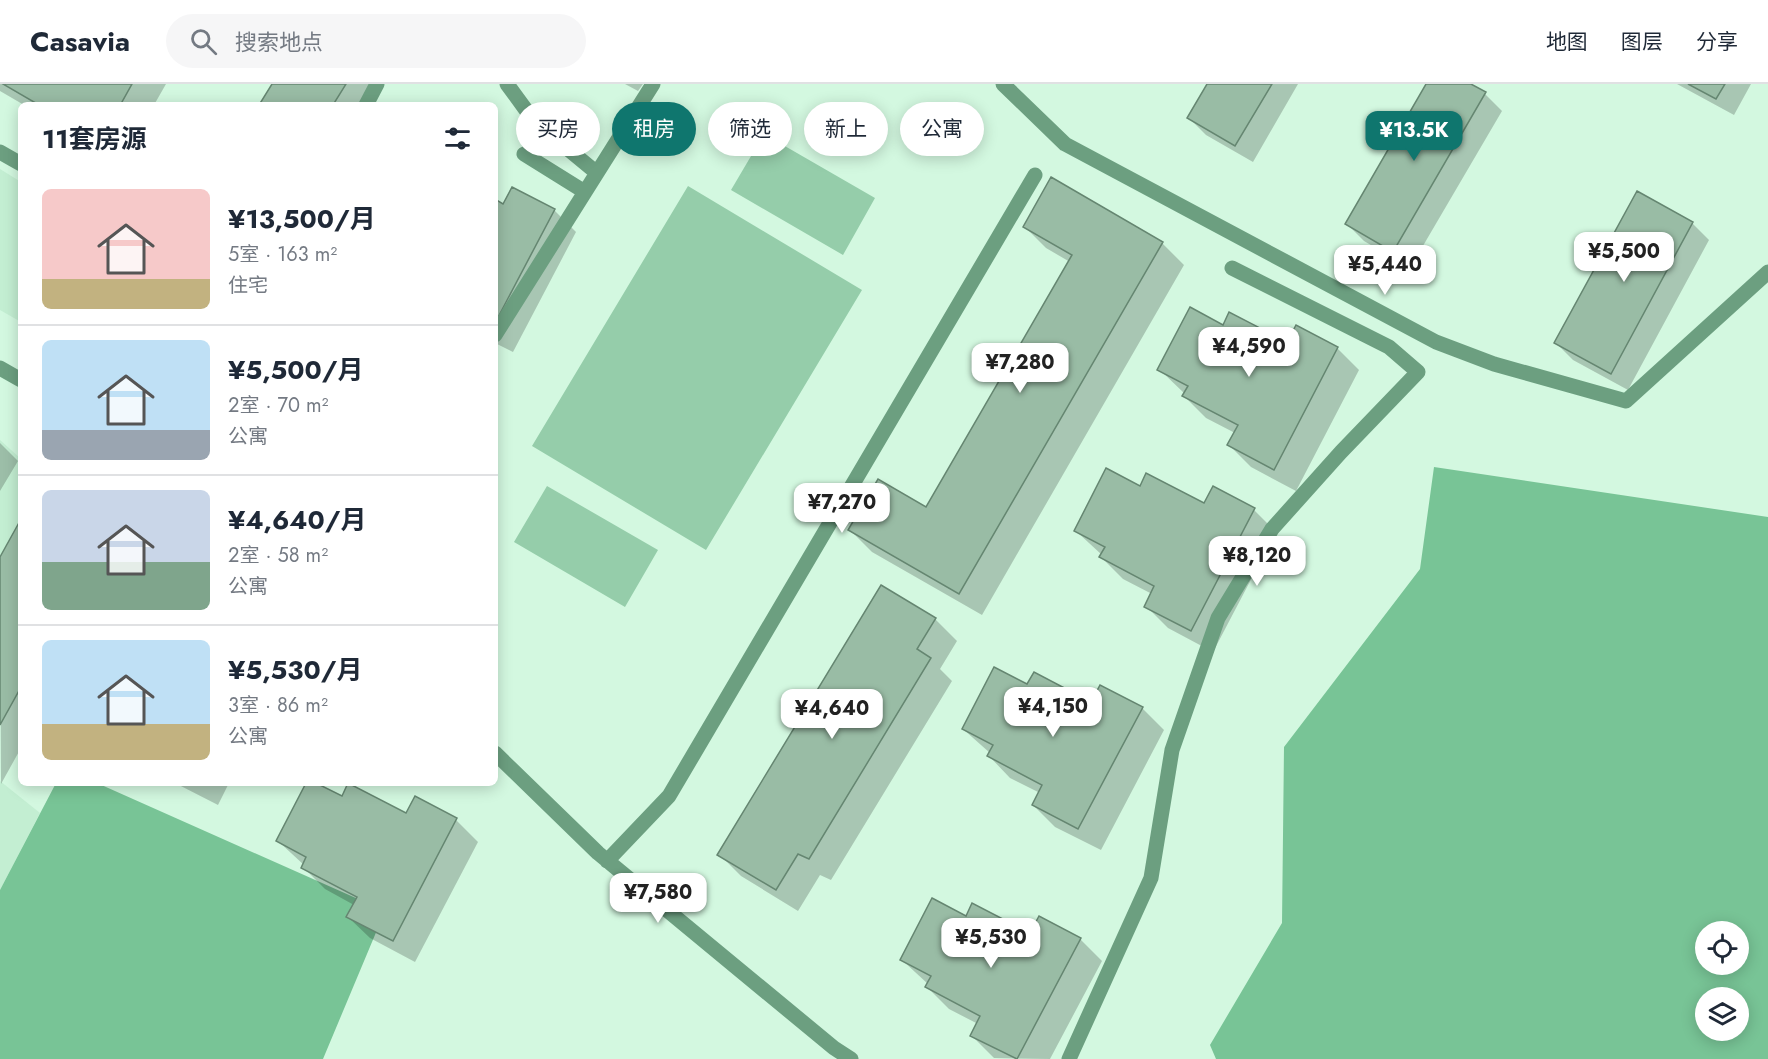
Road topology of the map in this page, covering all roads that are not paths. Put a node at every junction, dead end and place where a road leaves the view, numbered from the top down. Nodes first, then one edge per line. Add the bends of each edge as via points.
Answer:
1 (377, 84) edge
2 (507, 84) edge
3 (653, 84) edge
4 (1004, 84) edge
5 (368, 102) edge
6 (0, 152) edge
7 (527, 156) edge
8 (18, 162) edge
9 (597, 173) junction
10 (1035, 175) dead end
11 (585, 192) junction
12 (1232, 268) dead end
13 (1768, 272) edge
14 (498, 330) edge
15 (0, 368) edge
16 (18, 378) edge
17 (498, 756) edge
18 (608, 861) junction
19 (851, 1059) edge
20 (1069, 1059) edge

1 - 5 street
2 - 9 street via 534,121
3 - 9 street
4 - 13 street via 1065,144 1436,342 1494,364 1626,401
6 - 8 street
7 - 11 street
9 - 11 street
10 - 18 street via 669,796
11 - 14 street
12 - 20 street via 1389,347 1418,372 1272,529 1218,618 1172,750 1151,878
15 - 16 street
17 - 18 street
18 - 19 street

